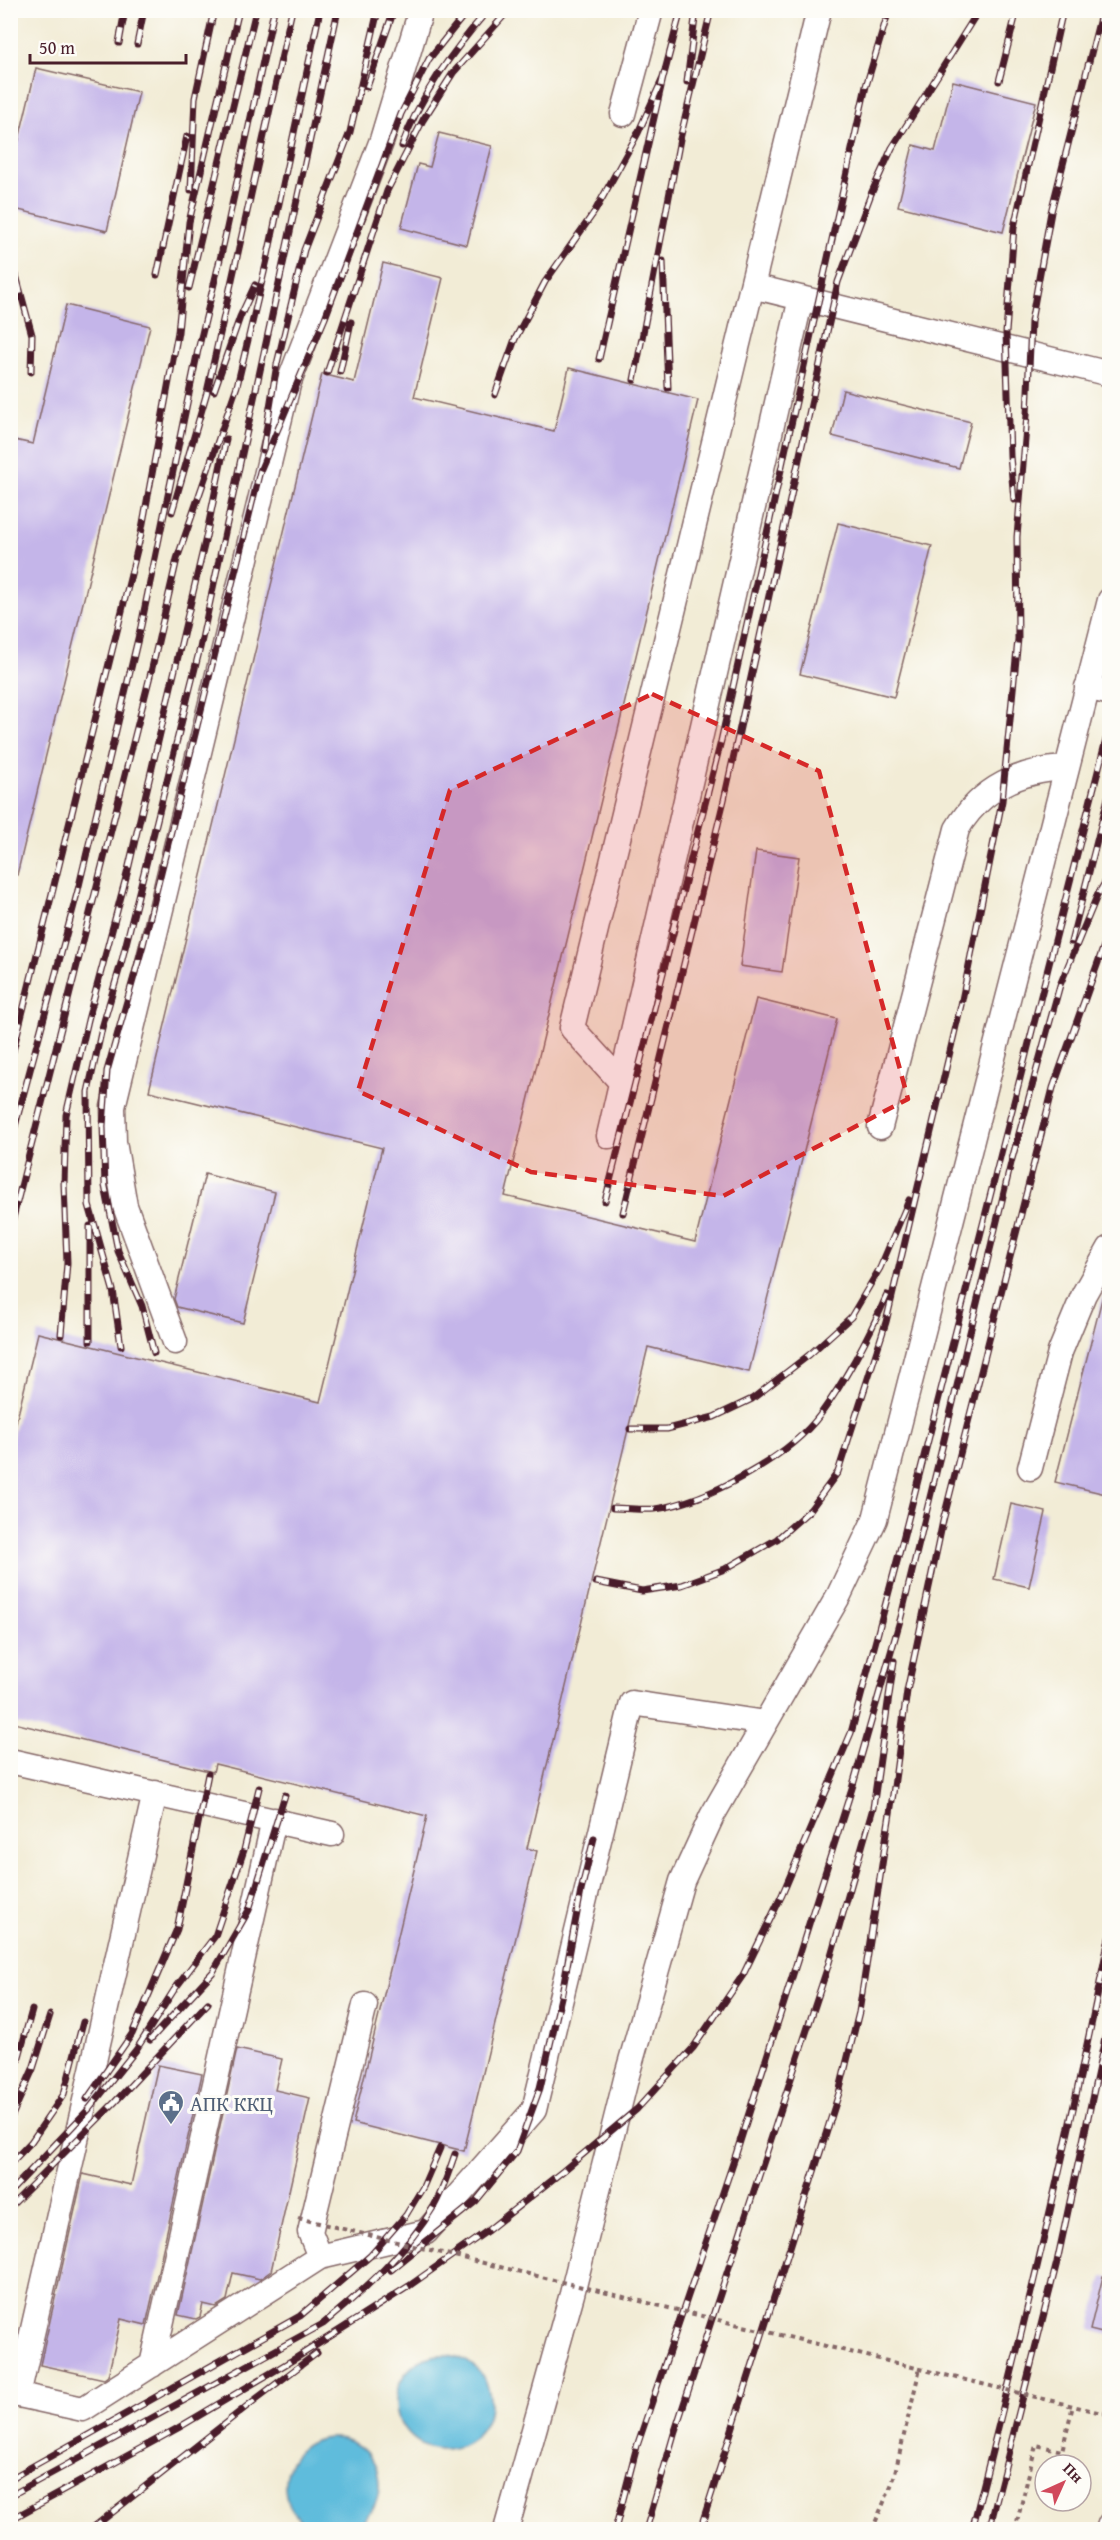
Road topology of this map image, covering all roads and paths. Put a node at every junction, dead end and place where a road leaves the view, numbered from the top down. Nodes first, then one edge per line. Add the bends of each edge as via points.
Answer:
1 (421, 10) edge
2 (651, 10) edge
3 (819, 10) edge
4 (623, 114) dead end
5 (752, 286) junction
6 (801, 298) junction
7 (1110, 374) edge
8 (1110, 600) edge
9 (1098, 690) edge
10 (1066, 768) junction
11 (622, 1083) junction
12 (880, 1127) dead end
13 (609, 1136) dead end
14 (1110, 1248) edge
15 (175, 1342) dead end
16 (1030, 1468) dead end
17 (765, 1723) junction
18 (10, 1761) edge
19 (155, 1793) junction
20 (274, 1820) junction
21 (332, 1834) dead end
22 (365, 2005) dead end
23 (298, 2218) dead end
24 (320, 2257) junction
25 (152, 2365) junction
26 (920, 2368) junction
27 (14, 2394) edge
28 (1073, 2405) junction
29 (1110, 2415) edge
30 (1110, 2524) edge
31 (506, 2529) edge
32 (872, 2529) edge
33 (1014, 2529) edge
34 (1108, 2529) edge

1 - 15 lane via 382,140 288,384 113,1107 114,1142 125,1206
2 - 4 lane
3 - 5 lane
5 - 6 lane
5 - 11 lane via 572,1028
6 - 7 lane
6 - 11 lane
8 - 9 lane
9 - 10 lane
10 - 12 lane via 1030,772 996,787 974,806 957,829
10 - 17 lane via 874,1519 839,1595
11 - 13 lane
14 - 16 lane via 1084,1294 1060,1352
17 - 24 lane via 632,1703 534,2110 426,2232
17 - 31 lane via 712,1816 682,1881
18 - 19 lane
19 - 20 lane
19 - 27 lane
20 - 21 lane
20 - 25 lane
22 - 24 lane via 310,2232
23 - 26 path, bridge
24 - 25 lane
25 - 27 lane via 83,2409
26 - 28 path, bridge
26 - 32 path via 893,2481
28 - 29 path, bridge
28 - 33 path via 1062,2451 1036,2445
30 - 34 lane

